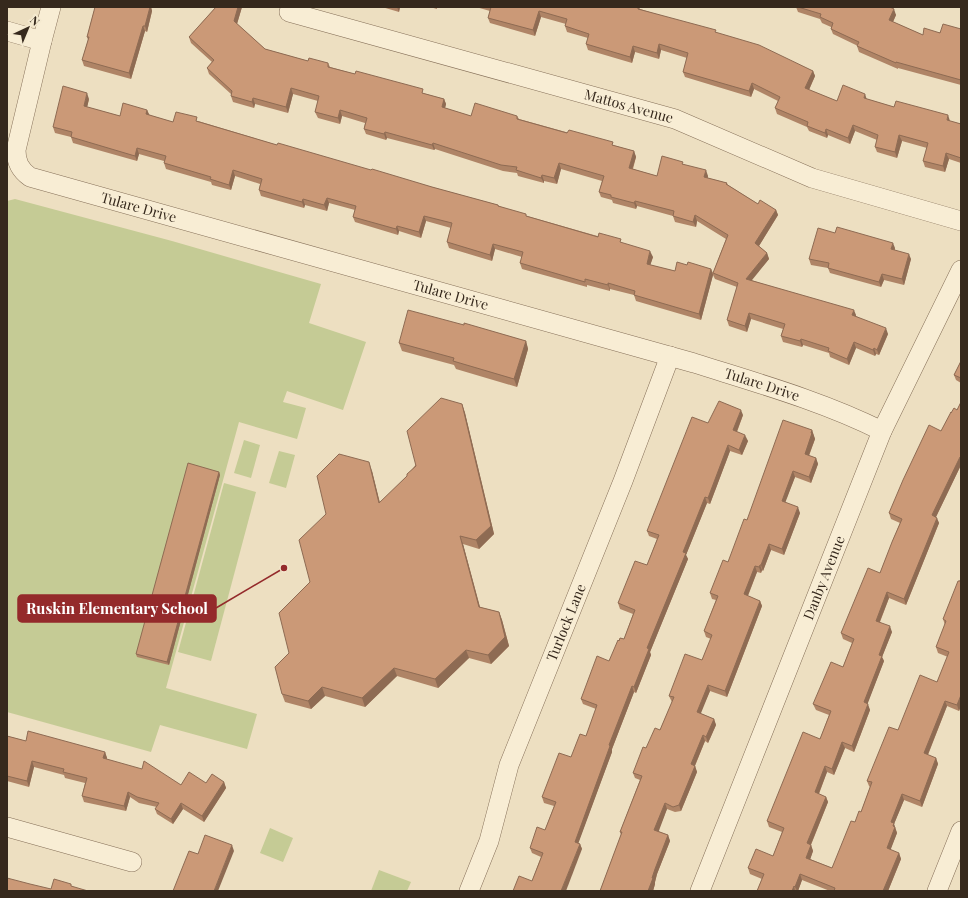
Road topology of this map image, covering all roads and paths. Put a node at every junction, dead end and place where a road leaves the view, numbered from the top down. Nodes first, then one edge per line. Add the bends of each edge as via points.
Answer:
1 (51, 7) edge
2 (290, 10) edge
3 (7, 31) edge
4 (42, 40) junction
5 (961, 221) edge
6 (961, 270) edge
7 (670, 356) junction
8 (882, 432) junction
9 (7, 826) edge
10 (961, 832) edge
11 (132, 862) dead end
12 (469, 891) edge
13 (700, 891) edge
14 (937, 891) edge

1 - 4 street
2 - 5 street, Mattos Avenue via 675,119 812,178
3 - 4 street
4 - 7 street, Tulare Drive via 16,150 19,166 30,177
6 - 8 street, Danby Avenue
7 - 8 street, Tulare Drive via 800,396 862,421
7 - 12 street, Turlock Lane via 623,481 509,765 489,841
8 - 13 street, Danby Avenue
9 - 11 street
10 - 14 street

